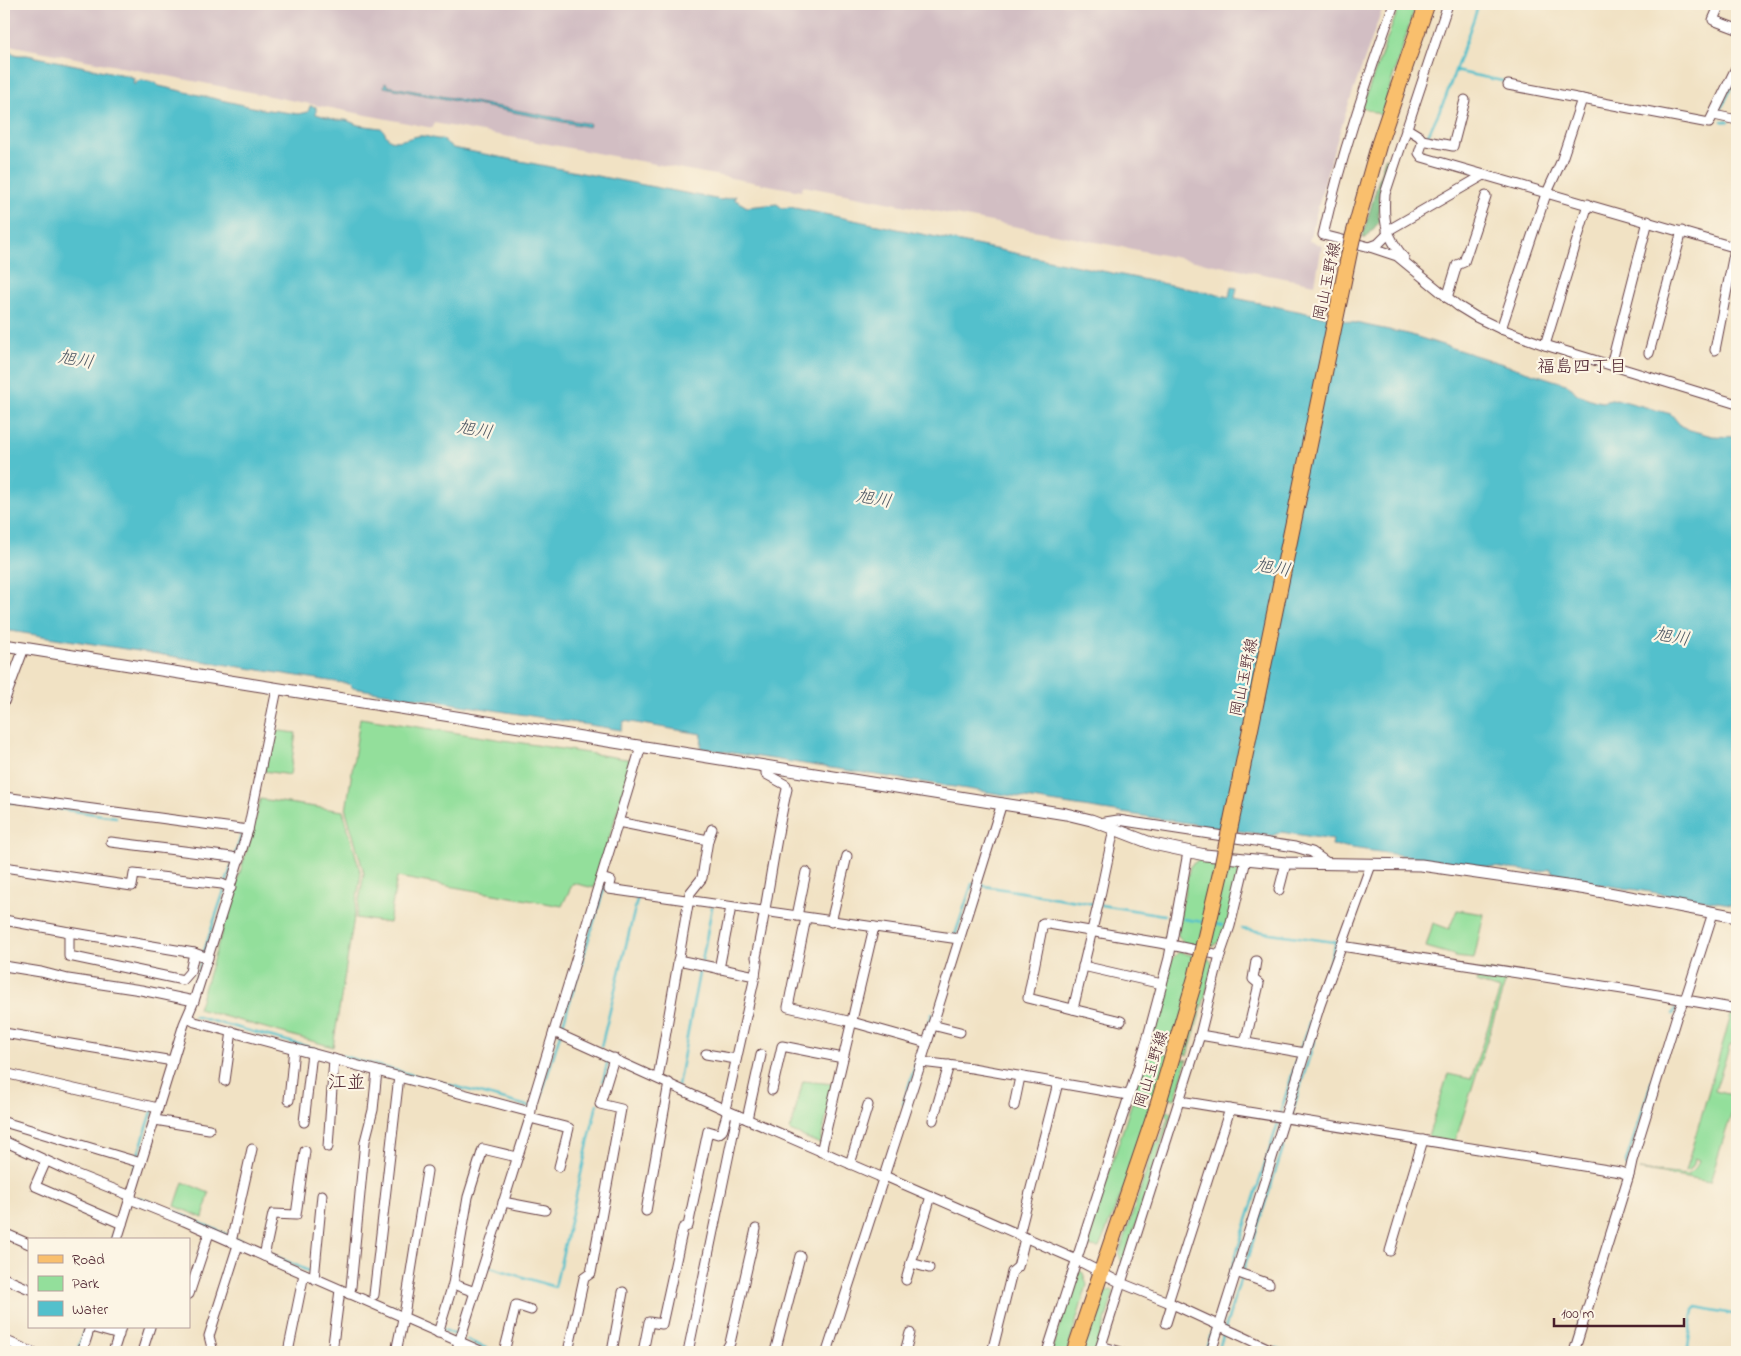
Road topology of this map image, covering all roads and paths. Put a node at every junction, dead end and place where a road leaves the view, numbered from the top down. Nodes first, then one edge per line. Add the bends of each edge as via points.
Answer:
1 (1394, 4) edge
2 (1427, 4) edge
3 (1448, 4) edge
4 (1720, 4) edge
5 (1737, 30) edge
6 (1737, 66) edge
7 (1508, 86) dead end
8 (1582, 99) junction
9 (1465, 100) dead end
10 (1714, 115) junction
11 (1737, 120) edge
12 (1406, 128) junction
13 (1422, 140) junction
14 (1484, 175) junction
15 (1548, 193) junction
16 (1486, 196) dead end
17 (1588, 204) junction
18 (1648, 221) junction
19 (1387, 232) junction
20 (1682, 232) junction
21 (1737, 244) edge
22 (1370, 247) junction
23 (1408, 264) junction
24 (1447, 298) junction
25 (1501, 329) junction
26 (1545, 345) junction
27 (1716, 350) dead end
28 (1649, 353) dead end
29 (1610, 365) junction
30 (1737, 404) edge
31 (4, 645) edge
32 (24, 648) junction
33 (277, 689) junction
34 (4, 702) edge
35 (641, 747) junction
36 (766, 766) junction
37 (4, 797) edge
38 (1002, 803) junction
39 (618, 822) junction
40 (1099, 823) junction
41 (712, 829) dead end
42 (1114, 829) junction
43 (248, 830) junction
44 (708, 840) junction
45 (112, 842) dead end
46 (1188, 852) junction
47 (847, 856) dead end
48 (236, 858) junction
49 (1246, 860) junction
50 (1286, 863) junction
51 (1330, 864) junction
52 (1371, 865) junction
53 (4, 867) edge
54 (806, 872) dead end
55 (601, 878) junction
56 (227, 886) junction
57 (1279, 890) dead end
58 (689, 898) junction
59 (731, 907) junction
60 (765, 909) junction
61 (1713, 913) junction
62 (800, 914) junction
63 (1737, 917) edge
64 (832, 918) junction
65 (4, 920) edge
66 (874, 927) junction
67 (70, 932) junction
68 (1092, 932) junction
69 (957, 939) junction
70 (1342, 944) junction
71 (1171, 945) junction
72 (1220, 955) junction
73 (202, 956) junction
74 (678, 960) junction
75 (1256, 961) dead end
76 (4, 966) edge
77 (1084, 966) junction
78 (719, 969) junction
79 (196, 974) junction
80 (755, 976) junction
81 (1162, 984) junction
82 (1683, 999) junction
83 (191, 1000) junction
84 (1737, 1008) edge
85 (1073, 1009) junction
86 (188, 1018) junction
87 (1121, 1021) dead end
88 (852, 1022) junction
89 (932, 1025) junction
90 (232, 1031) junction
91 (960, 1032) dead end
92 (4, 1033) edge
93 (558, 1033) junction
94 (1200, 1035) junction
95 (924, 1042) junction
96 (1245, 1043) junction
97 (294, 1048) junction
98 (1301, 1052) junction
99 (312, 1053) junction
100 (706, 1054) dead end
101 (761, 1055) dead end
102 (614, 1058) junction
103 (843, 1058) junction
104 (334, 1059) junction
105 (736, 1059) junction
106 (170, 1061) junction
107 (921, 1062) junction
108 (949, 1065) junction
109 (378, 1071) junction
110 (4, 1073) edge
111 (399, 1076) junction
112 (1020, 1076) junction
113 (658, 1078) junction
114 (225, 1082) dead end
115 (669, 1083) junction
116 (1058, 1083) junction
117 (772, 1090) dead end
118 (1128, 1095) junction
119 (289, 1100) dead end
120 (1180, 1101) junction
121 (868, 1105) dead end
122 (1014, 1106) dead end
123 (155, 1107) junction
124 (726, 1109) junction
125 (1230, 1109) junction
126 (531, 1111) junction
127 (737, 1115) junction
128 (747, 1116) junction
129 (1286, 1118) junction
130 (155, 1120) junction
131 (933, 1120) dead end
132 (4, 1122) edge
133 (304, 1122) dead end
134 (209, 1129) dead end
135 (1423, 1140) junction
136 (4, 1141) edge
137 (328, 1148) dead end
138 (252, 1149) dead end
139 (822, 1149) junction
140 (305, 1151) dead end
141 (515, 1156) junction
142 (851, 1161) junction
143 (138, 1162) junction
144 (45, 1163) junction
145 (559, 1167) dead end
146 (427, 1172) dead end
147 (1627, 1175) junction
148 (882, 1178) junction
149 (322, 1195) dead end
150 (129, 1196) junction
151 (931, 1196) junction
152 (503, 1202) junction
153 (545, 1210) dead end
154 (646, 1211) dead end
155 (118, 1222) junction
156 (756, 1229) dead end
157 (4, 1233) edge
158 (209, 1233) junction
159 (1022, 1236) junction
160 (117, 1238) edge
161 (233, 1240) junction
162 (28, 1244) edge
163 (1390, 1251) dead end
164 (264, 1253) junction
165 (800, 1256) dead end
166 (1077, 1260) junction
167 (911, 1263) junction
168 (929, 1268) dead end
169 (1100, 1273) junction
170 (304, 1274) junction
171 (1240, 1274) junction
172 (314, 1275) junction
173 (4, 1278) edge
174 (906, 1280) dead end
175 (1121, 1283) junction
176 (453, 1284) junction
177 (1269, 1284) dead end
178 (28, 1289) edge
179 (190, 1291) edge
180 (347, 1291) junction
181 (473, 1291) junction
182 (624, 1292) dead end
183 (374, 1295) dead end
184 (1170, 1303) junction
185 (531, 1310) dead end
186 (403, 1314) junction
187 (1166, 1322) dead end
188 (90, 1328) edge
189 (98, 1328) edge
190 (150, 1328) edge
191 (1223, 1329) junction
192 (439, 1330) junction
193 (120, 1331) edge
194 (910, 1333) dead end
195 (4, 1340) edge
196 (459, 1342) junction
197 (114, 1349) dead end
198 (1100, 1349) edge
199 (32, 1352) edge
200 (82, 1352) edge
201 (142, 1352) edge
202 (213, 1352) edge
203 (288, 1352) edge
204 (332, 1352) edge
205 (396, 1352) edge
206 (456, 1352) edge
207 (483, 1352) edge
208 (504, 1352) edge
209 (568, 1352) edge
210 (612, 1352) edge
211 (643, 1352) edge
212 (688, 1352) edge
213 (725, 1352) edge
214 (775, 1352) edge
215 (827, 1352) edge
216 (906, 1352) edge
217 (992, 1352) edge
218 (1047, 1352) edge
219 (1074, 1352) edge
220 (1121, 1352) edge
221 (1211, 1352) edge
222 (1276, 1352) edge
223 (1574, 1352) edge

1 - 22 street via 1358,109 1323,235
2 - 169 main road, 岡山玉野線, bridge via 1379,144 1352,240 1221,871 1196,976 1157,1108
3 - 12 street
4 - 5 street via 1714,20
6 - 10 street
7 - 8 street
8 - 10 street via 1709,123
8 - 15 street
9 - 13 street via 1453,146
10 - 11 street
12 - 13 street
12 - 19 street via 1385,194
13 - 14 street via 1419,153 1422,157
14 - 15 street
14 - 19 street
15 - 17 street
15 - 25 street
16 - 24 street via 1464,262 1457,265
17 - 18 street
17 - 26 street
18 - 20 street
18 - 29 street
19 - 22 street via 1378,244
19 - 23 street
20 - 21 street
20 - 28 street
21 - 27 street
22 - 23 street via 1397,256
23 - 24 street
24 - 25 street
25 - 26 street
26 - 29 street
29 - 30 street
31 - 32 street
32 - 33 street
32 - 34 street
33 - 35 street
33 - 43 street
35 - 36 street
35 - 39 street
36 - 38 street
36 - 60 street via 766,774 786,785 787,789
37 - 43 street
38 - 40 street
38 - 69 street
39 - 44 street
39 - 55 street
40 - 42 street
40 - 51 street via 1118,820 1295,847 1312,852
41 - 44 street
42 - 46 street via 1144,842
42 - 68 street
43 - 48 street
44 - 58 street via 702,878
45 - 48 street
46 - 49 street
46 - 71 street
47 - 64 street
48 - 56 street
49 - 50 street
49 - 72 street
50 - 51 street
50 - 57 street
51 - 52 street
52 - 61 street via 1431,866 1587,889
52 - 70 street
53 - 56 street via 132,886 134,874
54 - 62 street
55 - 58 street via 611,881 609,889
55 - 93 street
56 - 73 street
58 - 59 street
58 - 74 street
59 - 60 street
59 - 78 street
60 - 62 street
60 - 80 street
61 - 63 street
61 - 82 street
62 - 64 street
62 - 88 street via 788,1007
64 - 66 street
65 - 67 street
66 - 69 street
66 - 88 street
67 - 73 street
67 - 79 street via 69,956 183,980
68 - 71 street
68 - 77 street
68 - 85 street via 1043,923 1028,998
69 - 89 street
70 - 82 street
70 - 98 street
71 - 72 street
71 - 81 street
72 - 94 street
73 - 79 street
73 - 79 street
74 - 78 street
74 - 113 street
75 - 96 street via 1253,979 1259,984
76 - 83 street
77 - 81 street
77 - 85 street
78 - 80 street
79 - 83 street
80 - 105 street
81 - 118 street
82 - 84 street
82 - 147 street
83 - 86 street
85 - 87 street
86 - 90 street
86 - 106 street
88 - 95 street
88 - 103 street
89 - 91 street
89 - 95 street
90 - 97 street
90 - 114 street
92 - 106 street
93 - 102 street
93 - 126 street
94 - 96 street
94 - 120 street
95 - 107 street
96 - 98 street
97 - 99 street
97 - 119 street
98 - 129 street
99 - 104 street
99 - 133 street
100 - 105 street
101 - 128 street
102 - 113 street
102 - 209 street via 600,1104 621,1109 591,1273 584,1278
103 - 117 street via 782,1046
103 - 139 street
104 - 109 street
104 - 137 street
105 - 124 street
106 - 123 street
107 - 108 street
107 - 148 street
108 - 112 street
108 - 131 street
109 - 111 street
109 - 180 street via 365,1141
110 - 123 street
111 - 126 street
111 - 183 street
112 - 116 street
112 - 122 street
113 - 115 street
115 - 124 street
115 - 154 street
116 - 118 street
116 - 159 street
118 - 166 street
120 - 125 street
120 - 175 street
121 - 142 street
123 - 130 street
124 - 127 street
124 - 211 street via 722,1132 708,1131 688,1226 683,1228 662,1324 649,1322
125 - 129 street
125 - 184 street
126 - 141 street
126 - 145 street via 569,1128
127 - 128 street
127 - 212 street
128 - 139 street
129 - 135 street
129 - 171 street
130 - 134 street
130 - 143 street
132 - 143 street
135 - 147 street
135 - 163 street
136 - 144 street
138 - 161 street
139 - 142 street
140 - 164 street via 296,1215 273,1214
141 - 152 street
141 - 176 street via 484,1149 468,1197
142 - 148 street
143 - 150 street
144 - 150 street
144 - 155 street via 35,1186
146 - 186 street
147 - 223 street
148 - 151 street via 887,1177
148 - 215 street
149 - 172 street
150 - 155 street
150 - 158 street
151 - 159 street
151 - 167 street
152 - 153 street
152 - 181 street
155 - 160 street
156 - 213 street via 730,1343
157 - 162 street
158 - 161 street
158 - 179 street
159 - 166 street
159 - 217 street via 1018,1267 1012,1272
161 - 164 street
161 - 202 street via 209,1336
164 - 170 street
165 - 214 street
166 - 169 street
166 - 218 street
167 - 168 street
167 - 174 street
169 - 175 street
169 - 219 main road, 岡山玉野線
170 - 172 street
170 - 203 street
171 - 177 street
171 - 191 street
172 - 180 street
173 - 178 street
175 - 184 street
175 - 198 street
176 - 181 street
176 - 192 street
180 - 186 street
180 - 204 street
181 - 196 street
182 - 210 street
184 - 187 street
184 - 191 street
185 - 208 street via 516,1305
186 - 192 street
186 - 205 street
188 - 200 street
189 - 193 street
190 - 201 street
191 - 221 street
191 - 222 street
192 - 196 street
193 - 197 street
194 - 216 street
195 - 199 street
196 - 206 street
196 - 207 street
198 - 220 street

